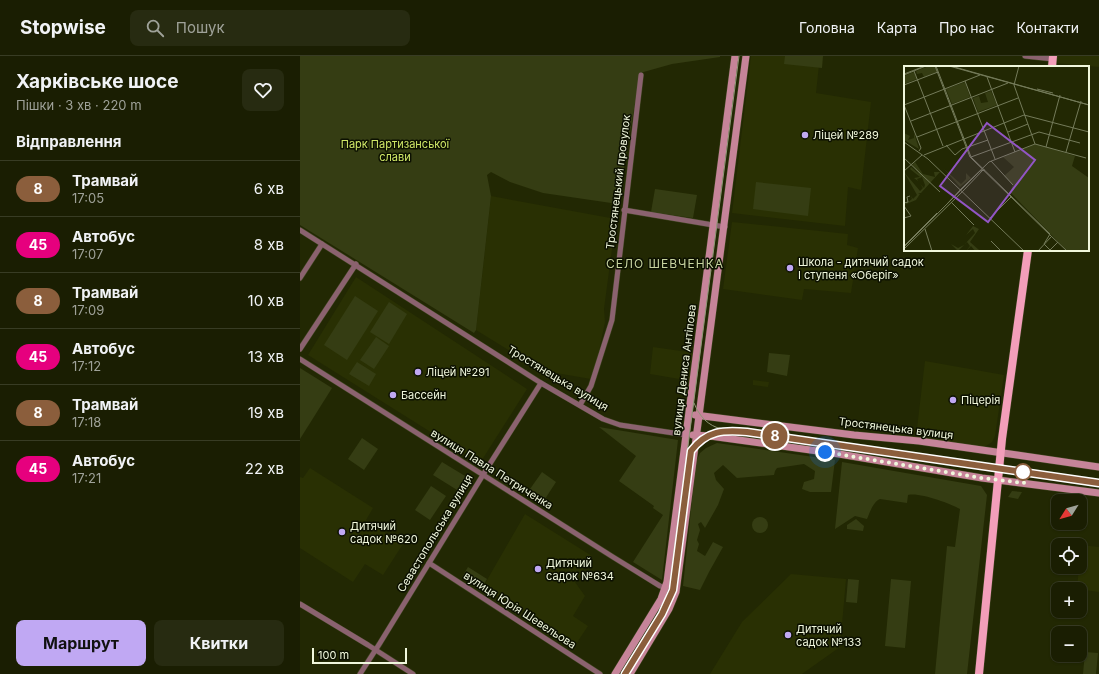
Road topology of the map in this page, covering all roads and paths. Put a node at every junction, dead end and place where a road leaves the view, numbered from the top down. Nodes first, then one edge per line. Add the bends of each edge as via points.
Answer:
1 (735, 56) edge
2 (746, 56) edge
3 (1025, 56) edge
4 (1053, 61) edge
5 (641, 75) dead end
6 (624, 210) junction
7 (713, 225) junction
8 (724, 227) junction
9 (300, 230) edge
10 (322, 244) junction
11 (1028, 251) edge
12 (356, 264) junction
13 (300, 278) edge
14 (300, 349) edge
15 (300, 360) edge
16 (541, 383) junction
17 (580, 405) junction
18 (689, 414) junction
19 (700, 415) junction
20 (687, 435) junction
21 (697, 435) junction
22 (1001, 453) junction
23 (1099, 467) edge
24 (483, 475) junction
25 (999, 480) junction
26 (1099, 493) edge
27 (429, 563) junction
28 (665, 588) junction
29 (676, 592) junction
30 (300, 604) edge
31 (376, 650) junction
32 (360, 674) edge
33 (413, 674) edge
34 (600, 674) edge
35 (615, 674) edge
36 (630, 674) edge
37 (979, 674) edge

1 - 7 street, вулиця Дениса Антіпова
2 - 8 street, вулиця Дениса Антіпова
3 - 4 street
5 - 6 street, Тростянецький провулок
6 - 7 street
6 - 17 street, Тростянецький провулок via 612,320 592,386
7 - 8 street
7 - 18 street, вулиця Дениса Антіпова
8 - 19 street, вулиця Дениса Антіпова
9 - 10 street, Тростянецька вулиця
10 - 12 street, Тростянецька вулиця
10 - 13 street
11 - 22 main road
12 - 14 street
12 - 16 street, Тростянецька вулиця
15 - 24 street, вулиця Павла Петриченка
16 - 17 street, Тростянецька вулиця
16 - 24 street, Севастопольська вулиця
17 - 20 street, Тростянецька вулиця via 603,419 620,425
18 - 19 street, Тростянецька вулиця
18 - 20 street, вулиця Дениса Антіпова
19 - 21 street, вулиця Дениса Антіпова
19 - 22 street, Тростянецька вулиця
20 - 21 street, Тростянецька вулиця
20 - 28 street, вулиця Дениса Антіпова
21 - 25 street, Тростянецька вулиця via 839,454
21 - 29 street, вулиця Дениса Антіпова
22 - 23 street, Тростянецька вулиця
22 - 25 main road
24 - 27 street, Севастопольська вулиця
24 - 28 street, вулиця Павла Петриченка
25 - 26 street, Тростянецька вулиця
25 - 37 main road
27 - 31 street, Севастопольська вулиця
27 - 34 street, вулиця Юрія Шевельова
28 - 29 street, вулиця Павла Петриченка
28 - 35 street, вулиця Дениса Антіпова via 661,599
29 - 36 street, вулиця Дениса Антіпова via 669,609
30 - 31 street
31 - 32 street, Севастопольська вулиця
31 - 33 street

